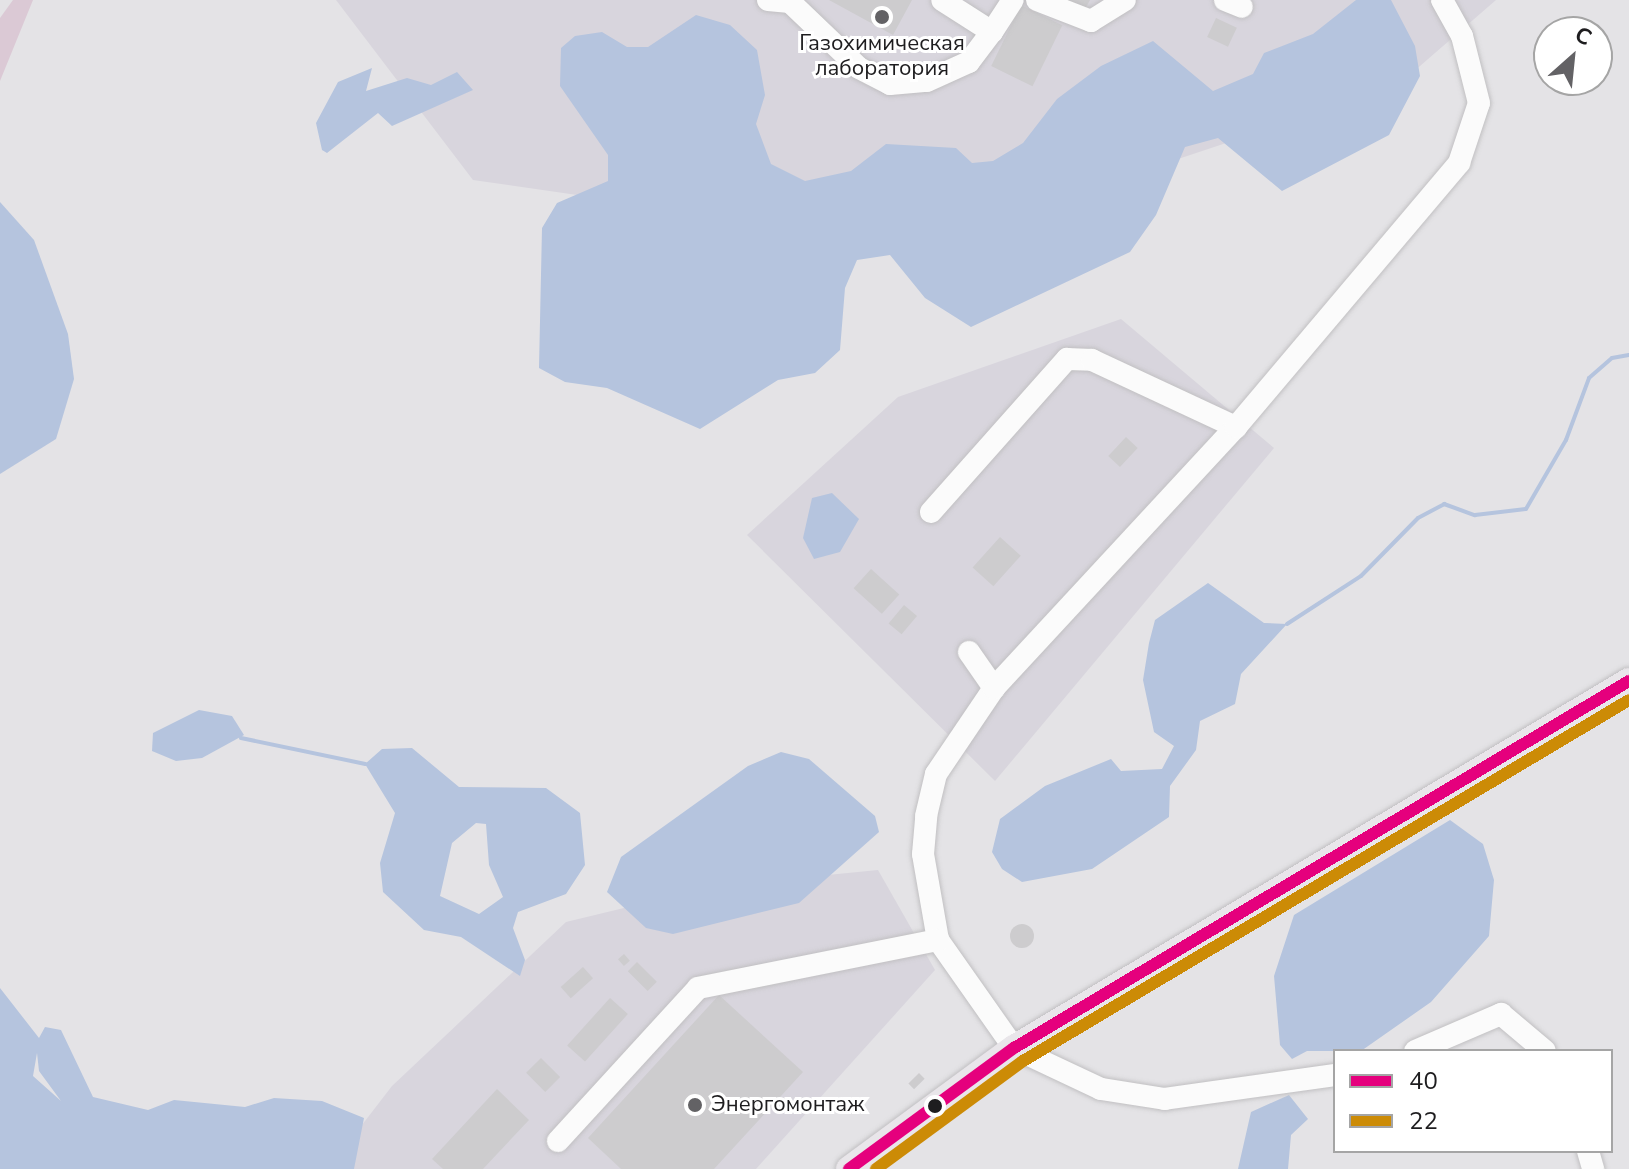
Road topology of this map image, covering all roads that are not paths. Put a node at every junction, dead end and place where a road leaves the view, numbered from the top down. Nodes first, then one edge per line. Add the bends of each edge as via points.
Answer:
1 (768, 0) edge
2 (942, 0) edge
3 (1013, 0) edge
4 (1037, 0) edge
5 (1125, 0) edge
6 (1442, 0) edge
7 (992, 32) junction
8 (1236, 427) junction
9 (931, 512) dead end
10 (969, 652) dead end
11 (1629, 681) edge
12 (994, 688) junction
13 (938, 940) junction
14 (1014, 1048) junction
15 (1420, 1049) edge
16 (1543, 1049) edge
17 (1333, 1075) edge
18 (558, 1141) dead end
19 (849, 1169) edge

1 - 7 lane via 790,2 859,68 890,84 927,81 969,62
2 - 7 lane
3 - 7 lane
4 - 5 lane via 1091,21
6 - 8 lane via 1472,68 1475,132 1459,163
8 - 9 lane via 1092,360 1067,359
8 - 12 lane
10 - 12 lane
11 - 14 main road
12 - 13 lane via 936,774 926,816 923,854
13 - 14 lane
13 - 18 lane via 698,988
14 - 17 lane via 1101,1089 1165,1099
14 - 19 main road
15 - 16 lane via 1501,1014

